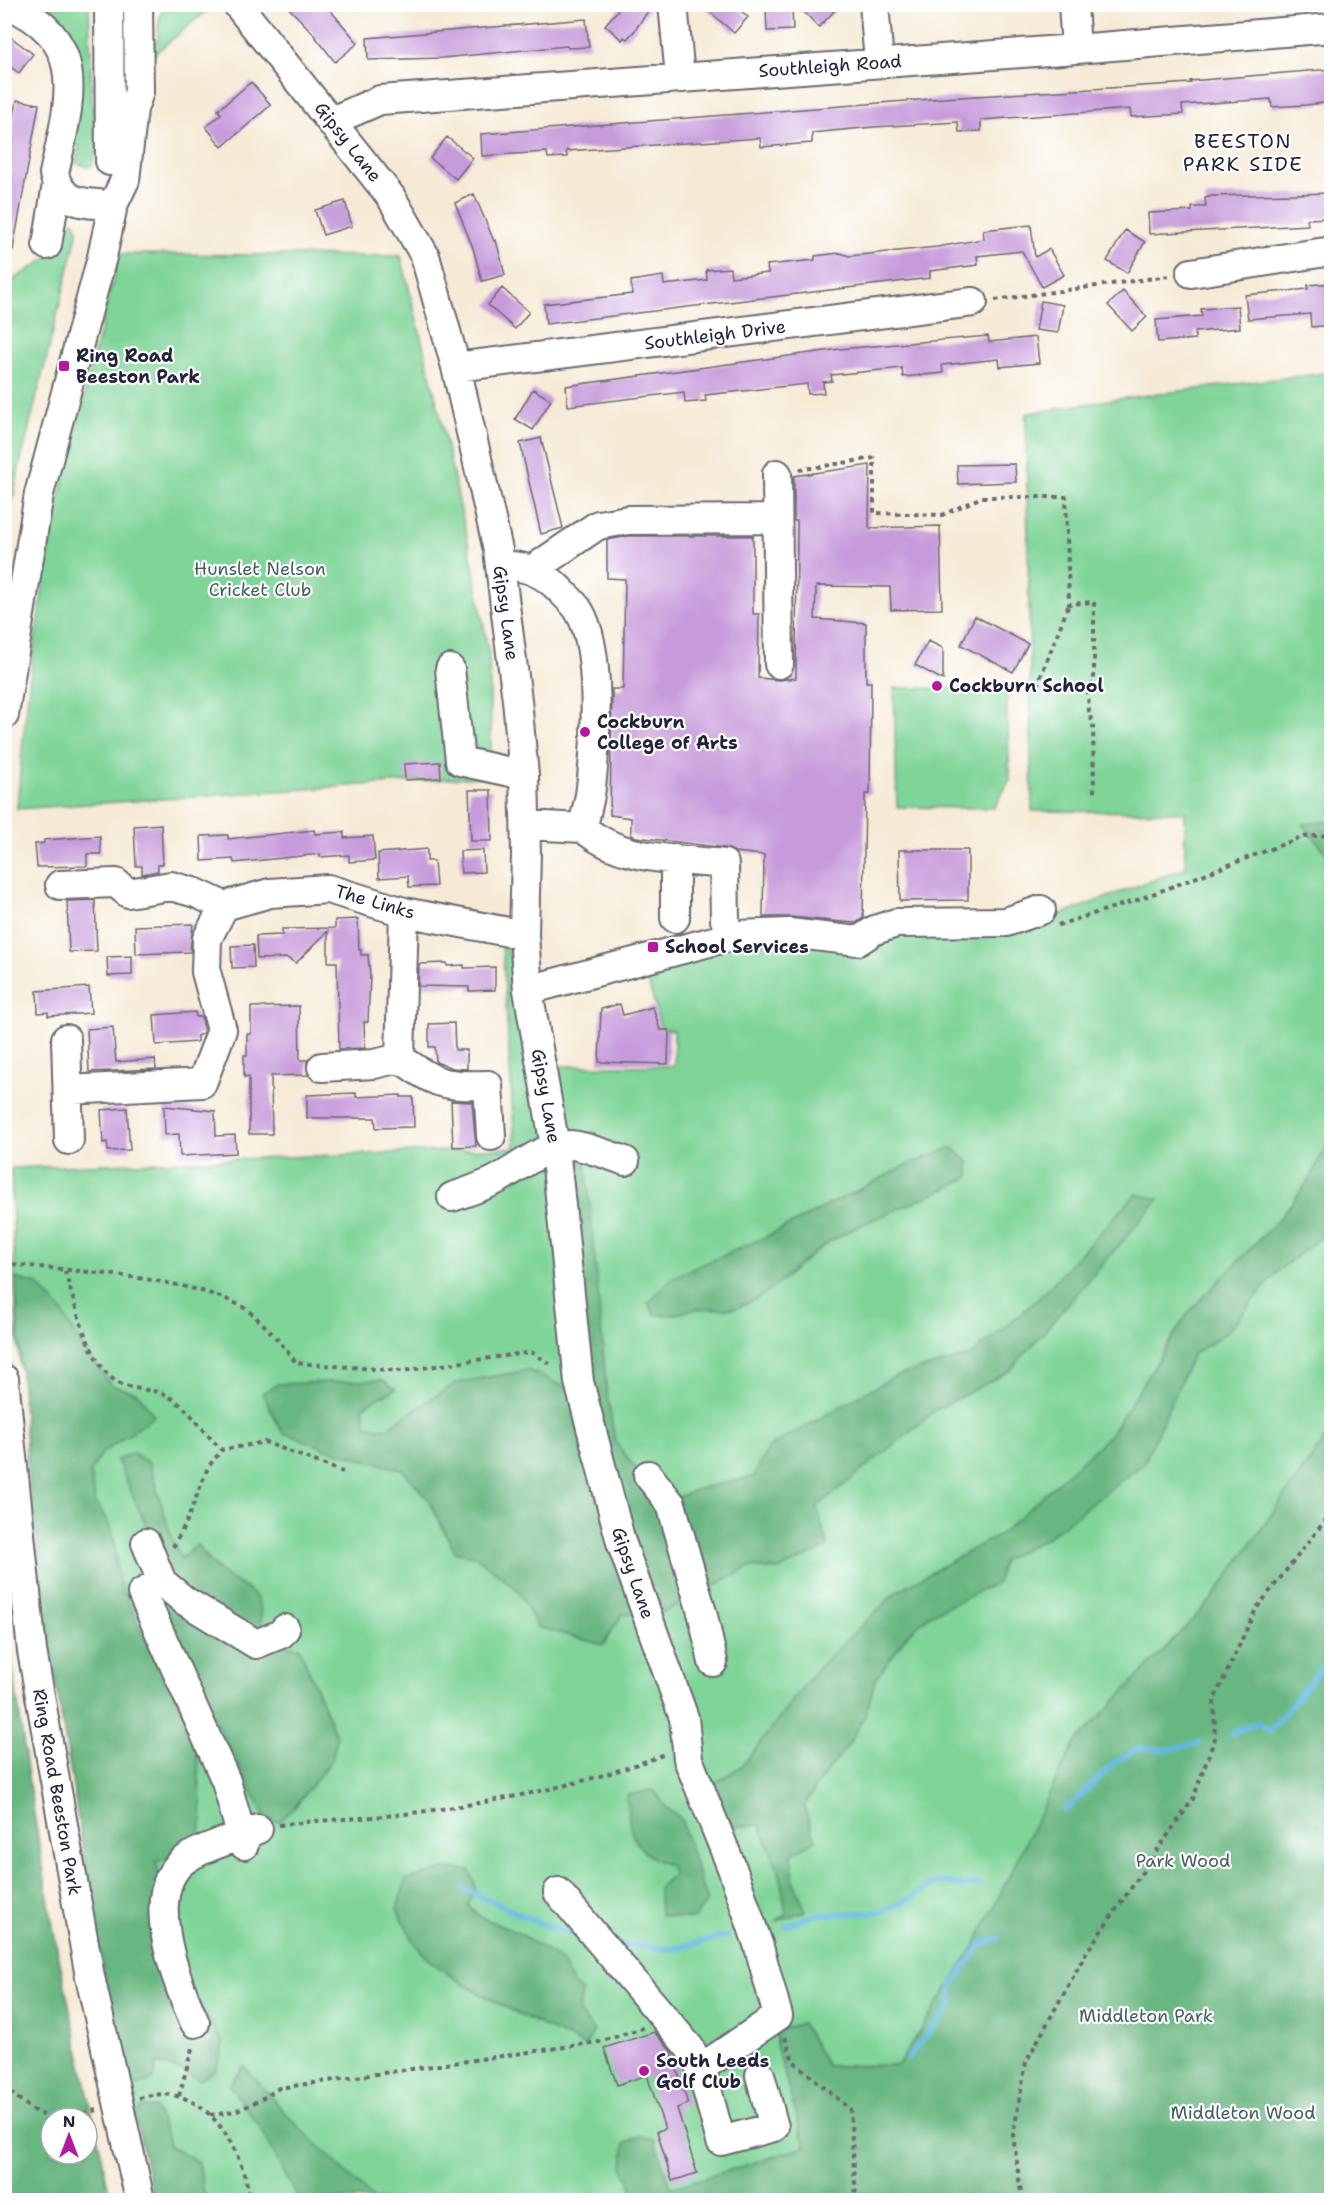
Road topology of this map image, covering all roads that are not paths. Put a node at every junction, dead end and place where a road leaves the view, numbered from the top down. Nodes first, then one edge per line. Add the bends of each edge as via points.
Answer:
1 (7, 4) edge
2 (109, 4) edge
3 (138, 4) edge
4 (237, 4) edge
5 (674, 4) edge
6 (874, 4) edge
7 (1073, 4) edge
8 (1332, 28) edge
9 (1076, 49) junction
10 (879, 62) junction
11 (680, 77) junction
12 (332, 121) junction
13 (57, 184) junction
14 (113, 205) junction
15 (46, 245) dead end
16 (1332, 251) edge
17 (1191, 273) road end
18 (974, 302) road end
19 (456, 367) junction
20 (777, 474) road end
21 (777, 519) junction
22 (500, 566) junction
23 (532, 570) junction
24 (779, 664) dead end
25 (450, 669) dead end
26 (4, 715) edge
27 (524, 775) junction
28 (526, 825) junction
29 (583, 828) junction
30 (675, 859) junction
31 (60, 885) dead end
32 (224, 906) junction
33 (404, 912) junction
34 (675, 918) dead end
35 (1044, 919) road end
36 (725, 920) dead end
37 (524, 935) junction
38 (528, 990) junction
39 (66, 1039) dead end
40 (398, 1065) junction
41 (322, 1067) dead end
42 (68, 1090) junction
43 (491, 1136) dead end
44 (69, 1140) dead end
45 (555, 1150) junction
46 (625, 1161) dead end
47 (452, 1197) dead end
48 (4, 1378) edge
49 (648, 1475) dead end
50 (285, 1629) dead end
51 (713, 1662) dead end
52 (558, 1892) dead end
53 (195, 2023) road end
54 (700, 2068) junction
55 (760, 2075) dead end
56 (140, 2200) edge

1 - 13 street via 31,15 57,40 67,65 70,92 54,174
2 - 14 street via 109,174
3 - 14 street via 139,92 133,109 125,180
4 - 12 street, Gipsy Lane
5 - 11 street
6 - 10 street
7 - 9 street
8 - 9 street, Southleigh Road
9 - 10 street, Southleigh Road
10 - 11 street, Southleigh Road
11 - 12 street, Southleigh Road via 380,100
12 - 19 street, Gipsy Lane via 391,197 425,256
13 - 14 street via 64,196 80,202
13 - 15 street
14 - 26 street via 39,494
16 - 17 street
18 - 19 street, Southleigh Drive
19 - 22 street, Gipsy Lane
20 - 21 street
21 - 23 street via 628,520 598,525
21 - 24 street
22 - 23 street
22 - 27 street, Gipsy Lane
23 - 29 street via 554,583 579,612 592,648 595,740
25 - 27 street via 460,761
27 - 28 street, Gipsy Lane
28 - 29 street
28 - 37 street, Gipsy Lane
29 - 30 street via 615,849
30 - 34 street
30 - 36 street via 724,864
31 - 32 street via 123,895 171,886
32 - 33 street, The Links via 270,892 328,889
32 - 42 street via 207,939 206,972 222,1030 201,1083
33 - 37 street, The Links
33 - 40 street
35 - 38 street via 896,923 858,941 789,933 736,935
37 - 38 street, Gipsy Lane
38 - 45 street, Gipsy Lane
39 - 42 street
40 - 41 street
40 - 43 street via 443,1084 488,1085
42 - 44 street
45 - 46 street via 575,1145
45 - 47 street via 544,1150 496,1180
45 - 54 street, Gipsy Lane via 579,1382 621,1542 684,1718 688,1759 732,1868 778,2016
48 - 56 street, Ring Road Beeston Park via 32,1651 90,1977
49 - 51 street via 670,1504
50 - 53 street via 256,1644 185,1601 154,1562 142,1593 248,1837 188,1857 172,1873 167,1885 164,1915 168,1947 178,1985
52 - 54 street via 689,2047
54 - 55 street via 721,2141 774,2127

